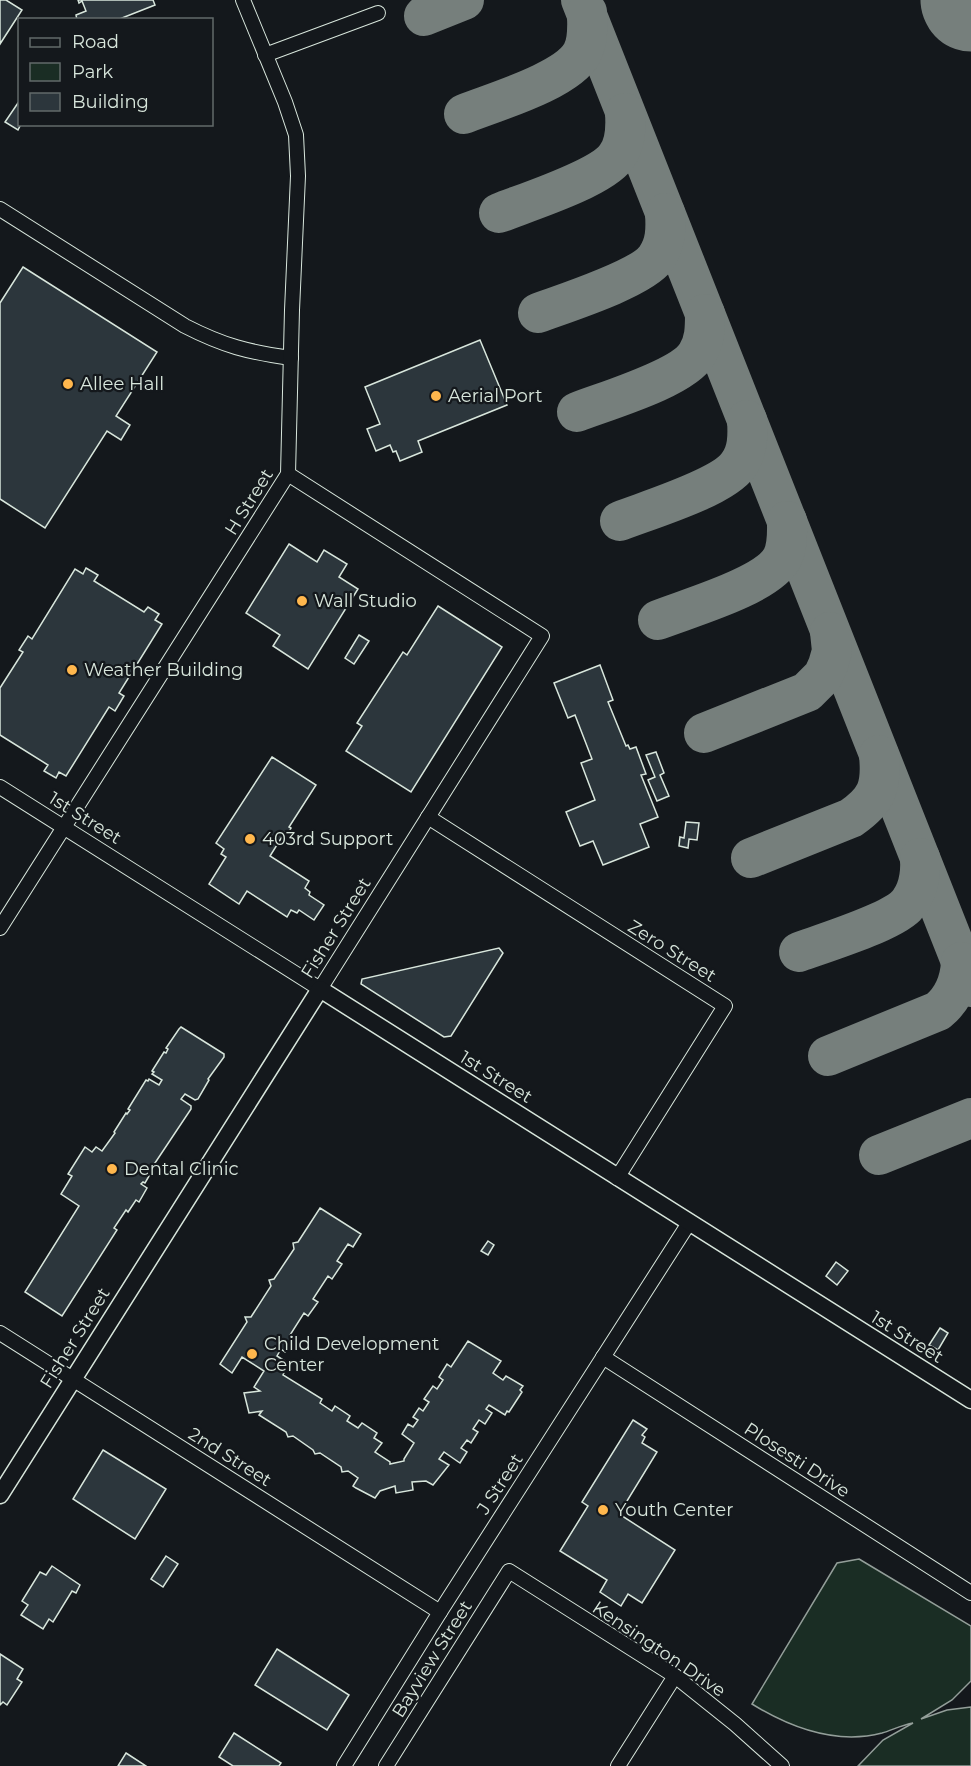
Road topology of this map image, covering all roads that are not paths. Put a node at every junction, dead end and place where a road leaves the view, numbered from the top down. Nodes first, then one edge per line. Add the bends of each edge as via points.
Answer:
1 (243, 0) edge
2 (378, 13) dead end
3 (265, 55) junction
4 (0, 209) edge
5 (291, 358) junction
6 (288, 474) junction
7 (0, 787) edge
8 (428, 817) junction
9 (63, 828) junction
10 (0, 928) edge
11 (320, 989) junction
12 (617, 1178) junction
13 (689, 1223) junction
14 (0, 1333) edge
15 (603, 1357) junction
16 (73, 1378) junction
17 (971, 1400) edge
18 (0, 1495) edge
19 (509, 1571) joint
20 (971, 1593) edge
21 (440, 1612) junction
22 (675, 1677) junction
23 (344, 1766) edge
24 (386, 1766) edge
25 (618, 1766) edge
26 (782, 1766) edge

1 - 3 street, H Street
2 - 3 street
3 - 5 street, H Street via 296,135
4 - 5 street via 210,339 234,348
5 - 6 street, H Street
6 - 8 street, Fisher Street via 542,636
6 - 9 street, H Street
7 - 9 street, 1st Street
8 - 11 street, Fisher Street
8 - 12 street, Zero Street via 725,1006
9 - 10 street, H Street
9 - 11 street, 1st Street
11 - 12 street, 1st Street
11 - 16 street, Fisher Street
12 - 13 street, 1st Street
13 - 15 street, J Street
13 - 17 street, 1st Street
14 - 16 street, 2nd Street
15 - 20 street, Plosesti Drive
15 - 21 street, J Street
16 - 18 street, Fisher Street
16 - 21 street, 2nd Street
19 - 22 street, Kensington Drive
19 - 24 street, Bayview Street
21 - 23 street, J Street
22 - 25 street
22 - 26 street, Kensington Drive

